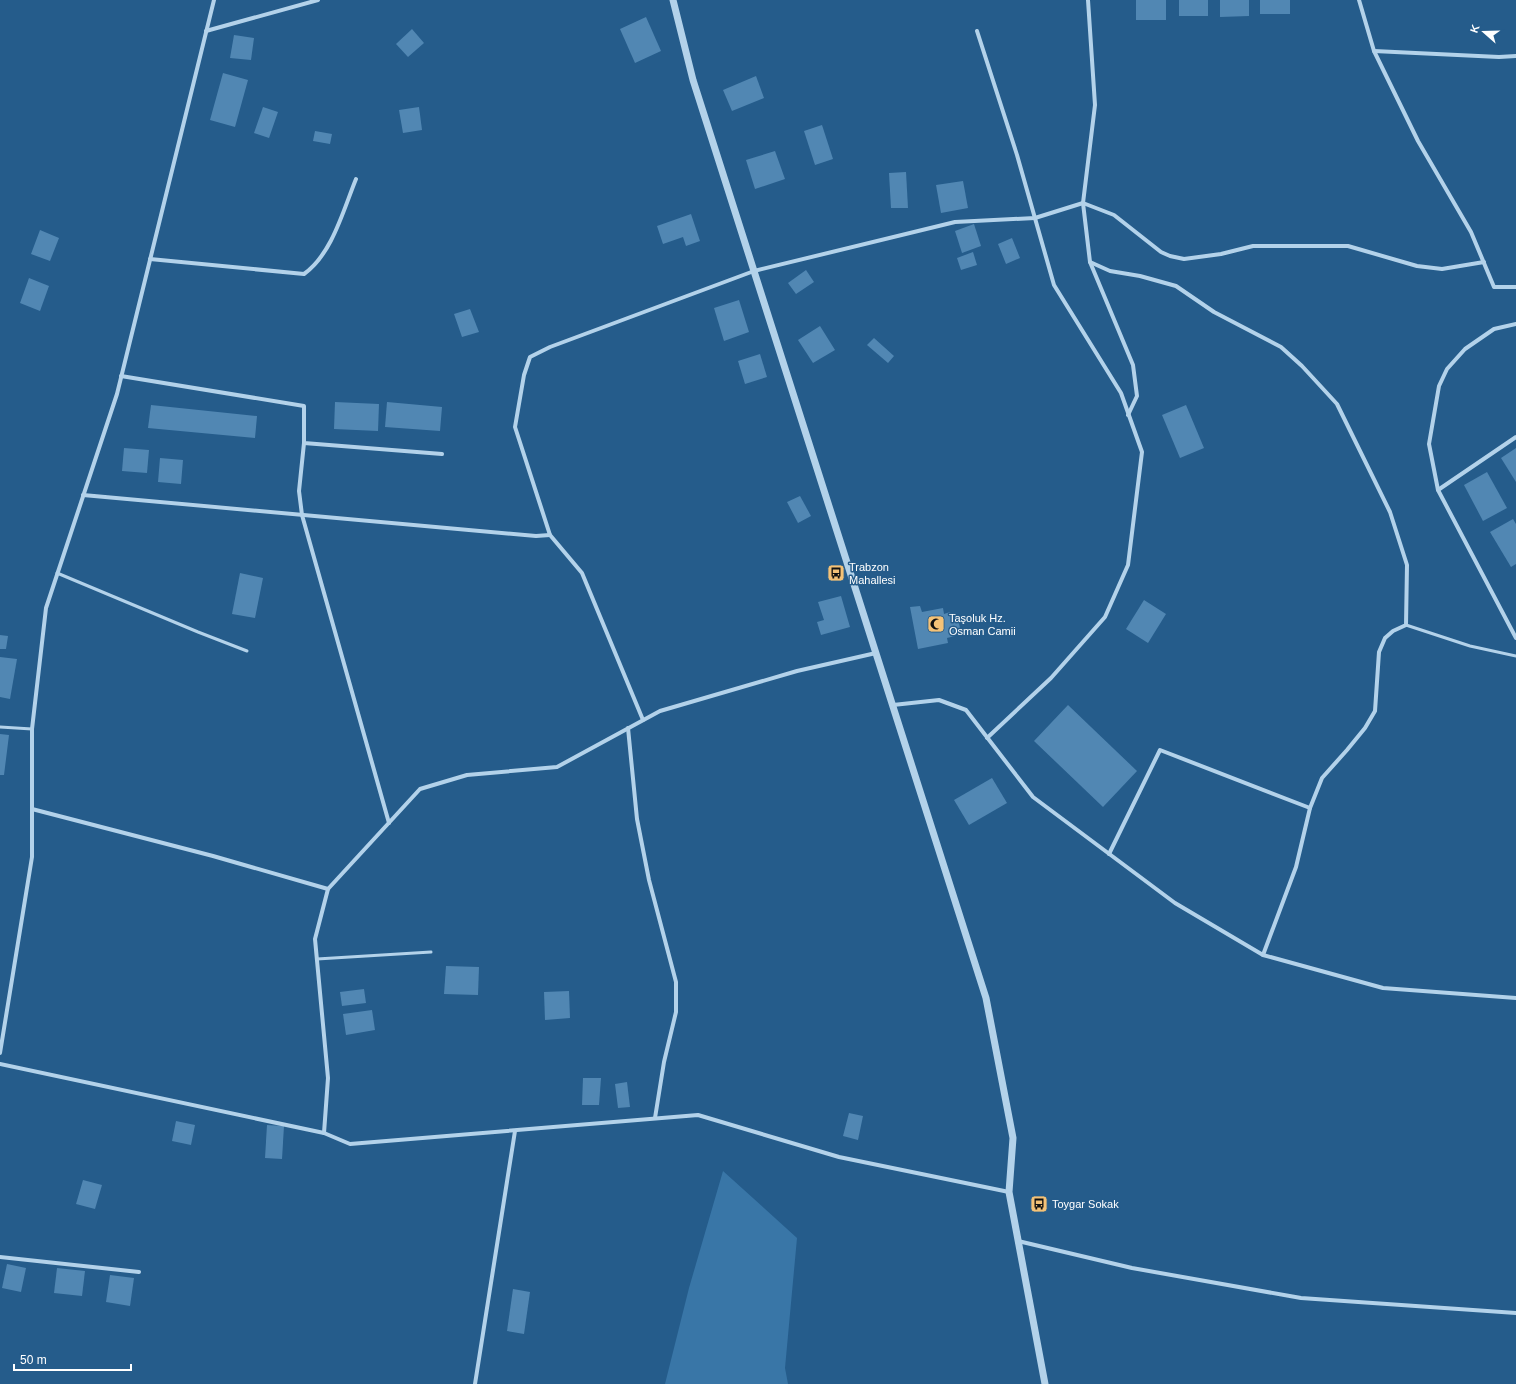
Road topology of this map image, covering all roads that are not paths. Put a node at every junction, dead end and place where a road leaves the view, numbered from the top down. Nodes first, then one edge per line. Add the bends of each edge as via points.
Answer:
1 (214, 0) edge
2 (318, 0) edge
3 (673, 0) edge
4 (1088, 0) edge
5 (1359, 0) edge
6 (206, 30) junction
7 (977, 31) dead end
8 (1374, 51) junction
9 (1516, 56) edge
10 (356, 180) dead end
11 (1083, 203) junction
12 (1035, 218) junction
13 (150, 259) junction
14 (1090, 262) junction
15 (1484, 262) junction
16 (754, 271) junction
17 (1516, 287) edge
18 (1516, 324) edge
19 (121, 376) junction
20 (1128, 415) junction
21 (1516, 437) edge
22 (304, 443) junction
23 (442, 454) dead end
24 (1438, 490) junction
25 (83, 495) junction
26 (302, 515) junction
27 (550, 535) junction
28 (57, 573) junction
29 (1406, 625) junction
30 (1516, 638) edge
31 (247, 650) dead end
32 (876, 653) junction
33 (1516, 656) edge
34 (893, 705) junction
35 (643, 720) junction
36 (0, 727) edge
37 (628, 728) junction
38 (32, 729) junction
39 (987, 738) junction
40 (1310, 808) junction
41 (32, 809) junction
42 (389, 823) junction
43 (1109, 854) junction
44 (328, 889) junction
45 (431, 952) dead end
46 (1263, 954) junction
47 (317, 959) junction
48 (1516, 998) edge
49 (0, 1053) edge
50 (0, 1064) edge
51 (655, 1118) junction
52 (515, 1131) junction
53 (324, 1133) junction
54 (1010, 1192) junction
55 (1018, 1241) junction
56 (0, 1257) edge
57 (139, 1272) dead end
58 (1516, 1313) edge
59 (475, 1384) edge
60 (1045, 1384) edge

1 - 6 street
2 - 6 street
3 - 16 street via 693,80
4 - 11 street via 1094,105
5 - 8 street
6 - 13 street
7 - 12 street
8 - 9 street
8 - 15 street via 1418,141 1471,232
10 - 13 street via 325,254 304,274
11 - 12 street
11 - 14 street
11 - 15 street via 1114,215 1161,252 1170,256 1184,258 1221,254 1253,246 1348,246 1423,267 1442,269
12 - 16 street via 954,222
12 - 20 street via 1054,285 1121,393
13 - 19 street
14 - 20 street via 1133,365 1137,396
14 - 29 street via 1110,271 1176,286 1214,312 1281,347 1337,404 1390,512 1407,565
15 - 17 street via 1494,287
16 - 27 street via 550,347 530,357 524,375 515,426
16 - 32 street
18 - 24 street via 1494,329 1465,349 1447,369 1439,386 1429,444
19 - 22 street via 304,406
19 - 25 street
20 - 39 street via 1142,452 1128,565 1105,617 1051,678
21 - 24 street
22 - 23 street
22 - 26 street via 299,491
24 - 30 street
25 - 26 street
25 - 28 street
26 - 27 street via 536,536
26 - 42 street
27 - 35 street via 582,573
28 - 31 lane
28 - 38 street via 46,608
29 - 33 lane via 1470,646
29 - 40 street via 1385,638 1379,652 1375,711 1356,739 1322,778
32 - 34 street
32 - 35 street via 797,671 660,711
34 - 39 street via 939,700 966,710
34 - 54 street via 986,998 1012,1138
35 - 37 street
36 - 38 lane
37 - 42 street via 557,767 467,775 420,789
37 - 51 street via 639,827 649,880 676,982 676,1012 664,1062
38 - 41 street
39 - 43 street via 1033,797
40 - 43 street via 1160,750
40 - 46 street via 1296,868
41 - 44 street
41 - 49 street via 32,857
42 - 44 street
43 - 46 street via 1175,903
44 - 47 street via 315,938
45 - 47 lane
46 - 48 street via 1383,988
47 - 53 street via 328,1078
50 - 53 street
51 - 52 street
51 - 54 street via 698,1115 839,1157
52 - 53 street via 350,1144
52 - 59 street
54 - 55 street
55 - 58 street via 1132,1268 1302,1298
55 - 60 street
56 - 57 street

